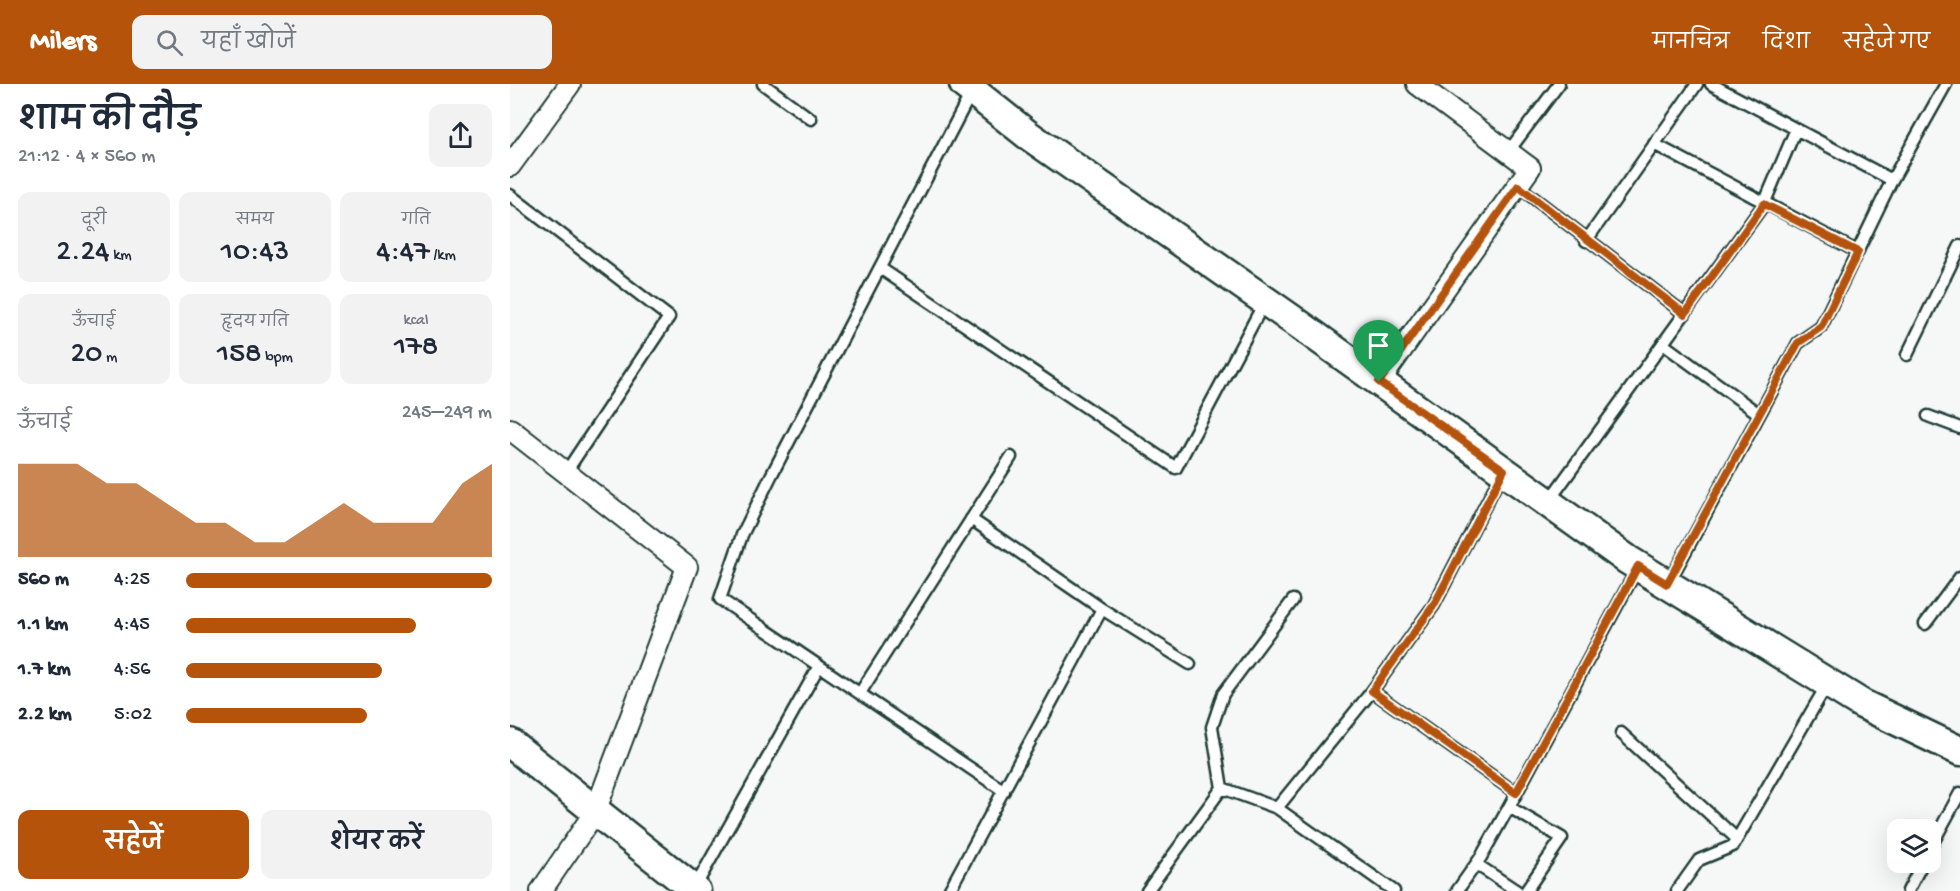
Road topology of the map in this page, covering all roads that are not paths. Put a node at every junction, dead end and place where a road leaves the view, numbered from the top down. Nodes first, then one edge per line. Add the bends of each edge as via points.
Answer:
1 (570, 84) edge
2 (763, 84) edge
3 (1417, 84) edge
4 (1558, 84) edge
5 (1698, 84) edge
6 (1712, 84) edge
7 (1946, 84) edge
8 (968, 87) edge
9 (811, 119) dead end
10 (1796, 129) junction
11 (1654, 144) junction
12 (1508, 152) junction
13 (510, 166) edge
14 (1892, 180) junction
15 (1518, 186) junction
16 (510, 195) edge
17 (1764, 204) junction
18 (1586, 241) junction
19 (1960, 246) edge
20 (1858, 252) junction
21 (880, 268) junction
22 (1265, 300) junction
23 (1685, 314) junction
24 (1663, 344) junction
25 (1907, 355) dead end
26 (1379, 382) junction
27 (1759, 414) junction
28 (1928, 416) dead end
29 (1960, 428) edge
30 (510, 429) edge
31 (1011, 456) dead end
32 (1504, 470) junction
33 (566, 472) junction
34 (1548, 502) junction
35 (971, 519) junction
36 (1638, 566) junction
37 (1960, 577) edge
38 (1667, 584) junction
39 (1293, 600) dead end
40 (1102, 609) junction
41 (1926, 624) dead end
42 (1190, 664) dead end
43 (819, 666) junction
44 (1828, 683) junction
45 (1372, 691) junction
46 (860, 693) junction
47 (1621, 733) dead end
48 (510, 743) edge
49 (1960, 751) edge
50 (1222, 788) junction
51 (1004, 791) junction
52 (1516, 793) junction
53 (1960, 793) edge
54 (1509, 807) junction
55 (1277, 808) junction
56 (595, 812) junction
57 (1941, 828) edge
58 (1737, 839) junction
59 (1476, 864) junction
60 (1917, 873) edge
61 (695, 890) edge
62 (542, 891) edge
63 (949, 891) edge
64 (1147, 891) edge
65 (1394, 891) edge
66 (1457, 891) edge
67 (1517, 891) edge
68 (1526, 891) edge
69 (1677, 891) edge
70 (1908, 891) edge

1 - 13 street
2 - 9 lane
3 - 12 street
4 - 12 lane
5 - 11 lane
6 - 10 lane
7 - 14 lane
8 - 21 lane
8 - 22 street via 1028,135
10 - 14 lane
10 - 17 lane
11 - 17 lane
11 - 18 lane
12 - 15 street via 1530,168
14 - 20 lane
15 - 18 lane
15 - 26 street
16 - 33 lane via 669,317
17 - 20 lane
17 - 23 lane
18 - 23 lane
19 - 25 lane
20 - 27 lane via 1821,327 1798,343
21 - 22 lane via 1176,468
21 - 43 lane via 742,535 720,599
22 - 26 street
23 - 24 lane
24 - 27 lane
24 - 34 lane
26 - 32 street
27 - 38 lane
28 - 29 lane
30 - 33 street
31 - 35 lane
32 - 34 street
32 - 45 lane via 1434,605
33 - 56 street via 687,567
34 - 36 street
35 - 40 lane
35 - 46 lane
36 - 38 street
36 - 52 lane
37 - 41 lane
38 - 44 street
39 - 50 lane via 1223,694 1212,727
40 - 42 lane
40 - 51 lane
43 - 46 lane
43 - 61 lane
44 - 49 street via 1862,704
44 - 58 lane
45 - 52 lane
45 - 55 lane
46 - 51 lane
47 - 58 lane
48 - 56 street
50 - 55 lane
50 - 64 lane
51 - 63 lane
52 - 54 lane
53 - 57 lane
54 - 59 lane
54 - 68 lane via 1562,838
55 - 65 lane
56 - 61 street
56 - 62 street
58 - 69 lane via 1733,846 1699,860
59 - 66 lane
59 - 67 lane
60 - 70 lane

